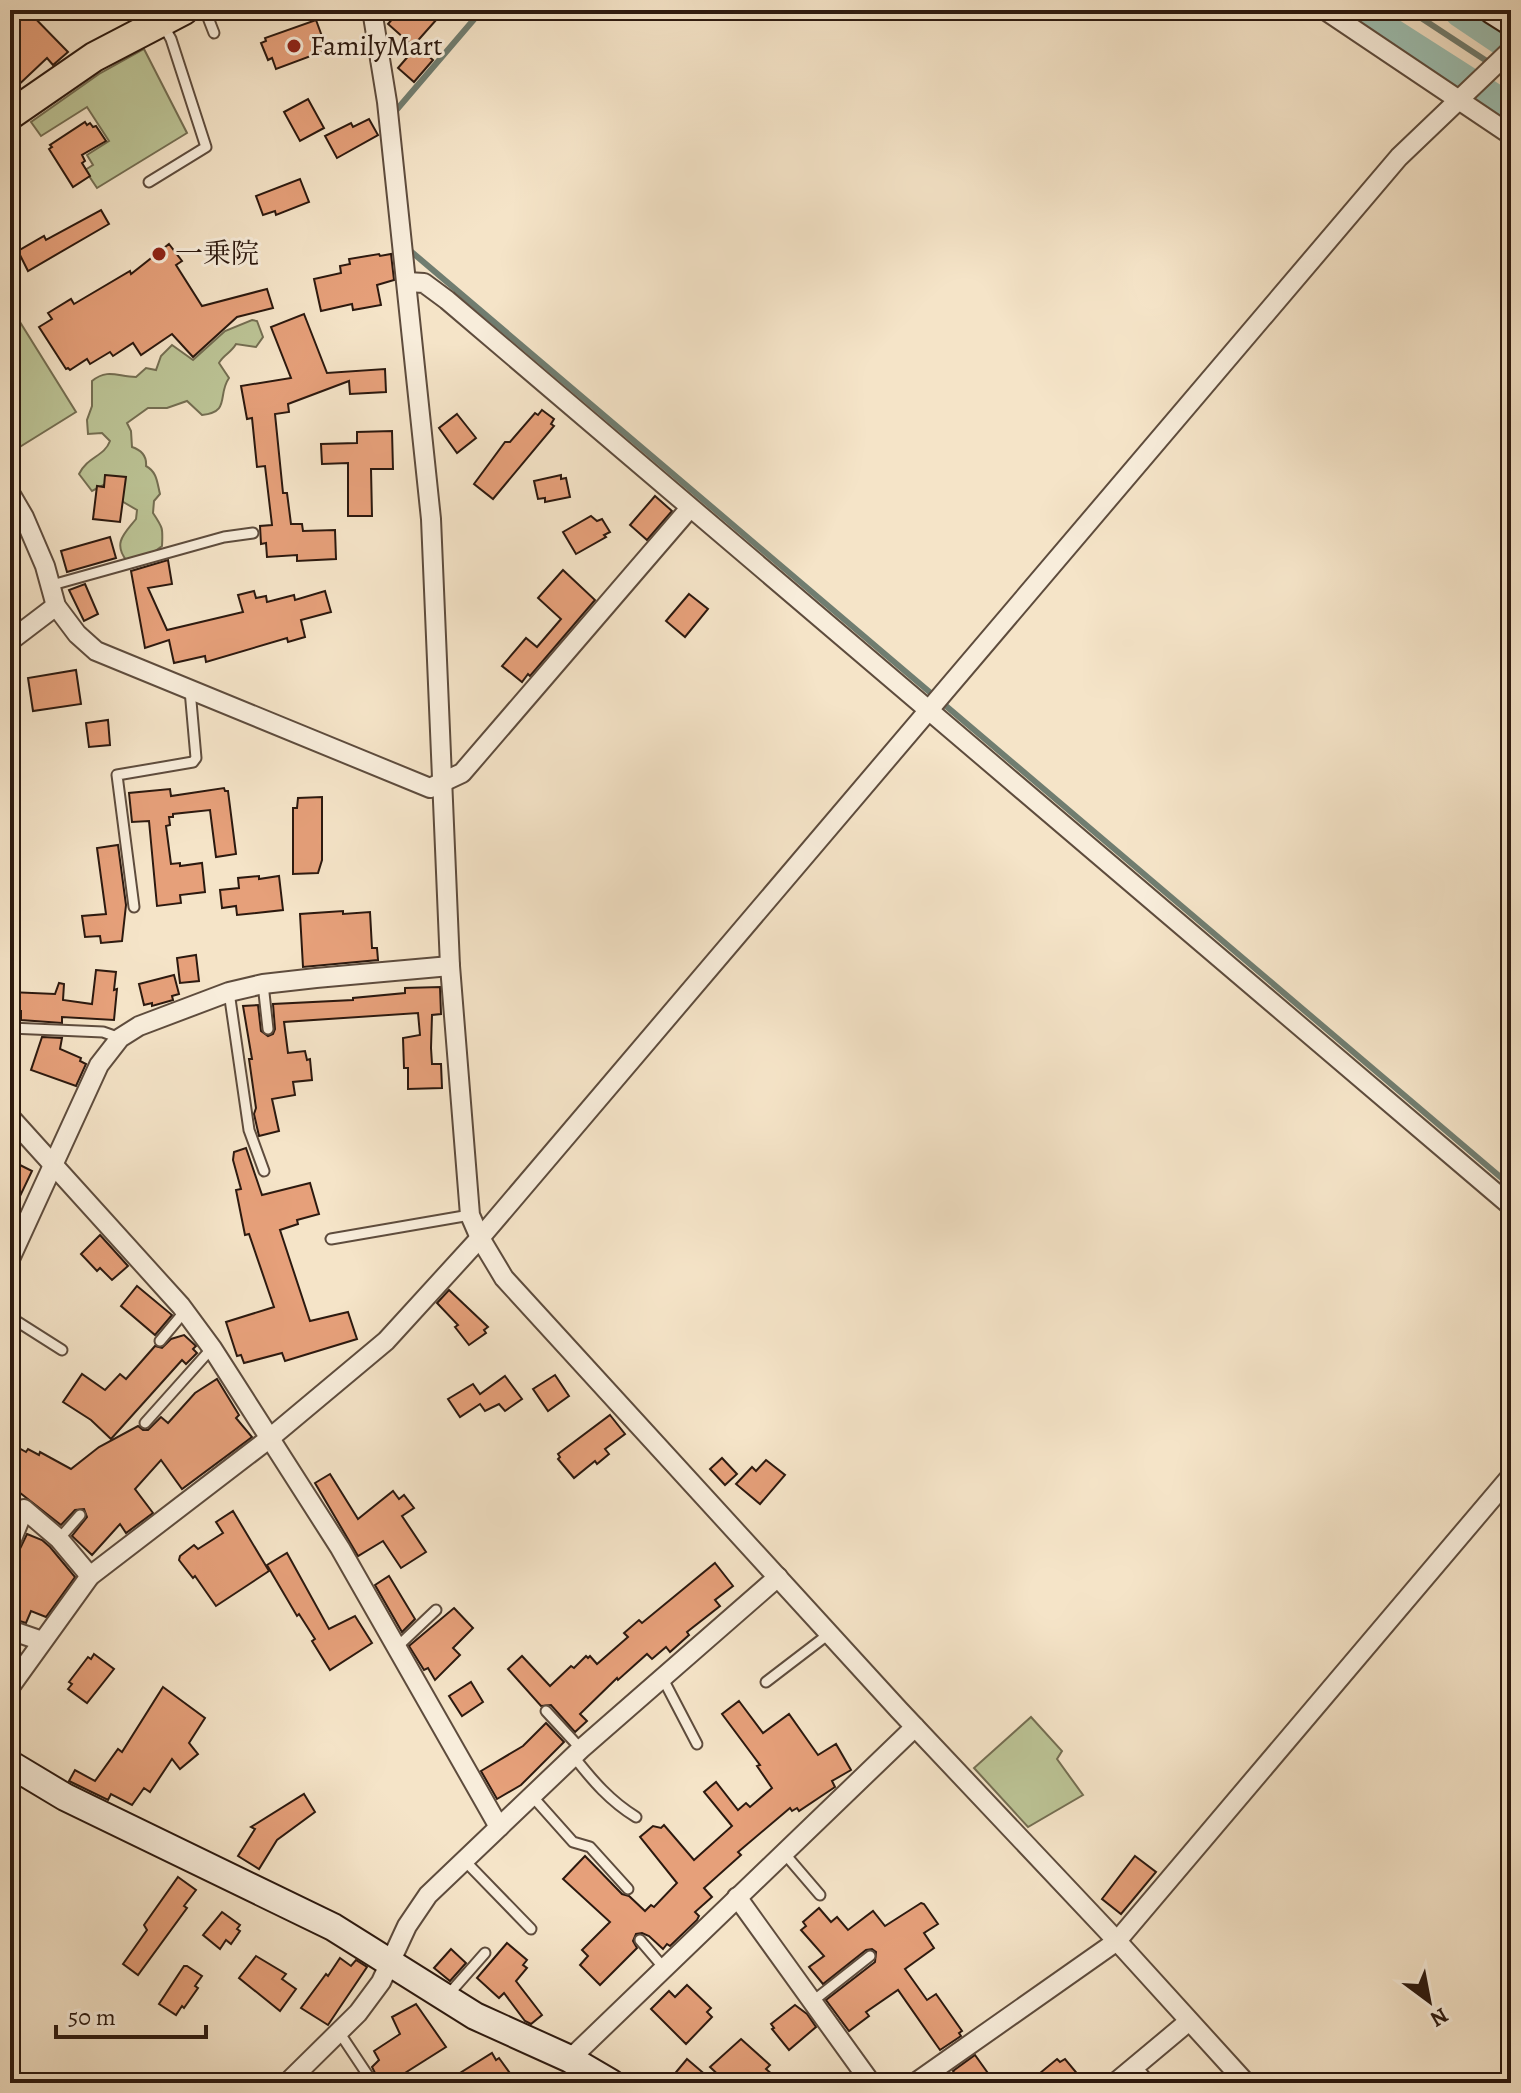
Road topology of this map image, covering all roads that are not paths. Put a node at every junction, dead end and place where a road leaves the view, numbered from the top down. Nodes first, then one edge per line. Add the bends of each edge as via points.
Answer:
1 (205, 10) edge
2 (372, 10) edge
3 (1325, 10) edge
4 (1492, 10) edge
5 (173, 16) edge
6 (1511, 22) edge
7 (214, 33) dead end
8 (1511, 50) edge
9 (1459, 102) junction
10 (11, 112) edge
11 (1511, 135) edge
12 (149, 182) dead end
13 (407, 282) junction
14 (10, 493) edge
15 (690, 508) junction
16 (253, 533) dead end
17 (52, 585) junction
18 (56, 606) junction
19 (10, 641) edge
20 (190, 690) junction
21 (929, 712) junction
22 (442, 783) junction
23 (134, 907) dead end
24 (450, 966) junction
25 (263, 984) junction
26 (229, 992) junction
27 (10, 1028) edge
28 (268, 1029) dead end
29 (120, 1038) junction
30 (10, 1117) edge
31 (54, 1165) junction
32 (264, 1171) dead end
33 (1511, 1206) edge
34 (470, 1215) junction
35 (480, 1238) junction
36 (331, 1239) dead end
37 (10, 1259) edge
38 (185, 1311) junction
39 (10, 1317) edge
40 (160, 1341) dead end
41 (212, 1348) junction
42 (62, 1350) dead end
43 (145, 1423) dead end
44 (270, 1438) junction
45 (1511, 1476) edge
46 (80, 1515) dead end
47 (59, 1539) junction
48 (10, 1544) edge
49 (90, 1576) junction
50 (778, 1577) junction
51 (436, 1610) dead end
52 (10, 1630) edge
53 (831, 1632) junction
54 (42, 1641) junction
55 (396, 1648) junction
56 (662, 1677) junction
57 (766, 1682) dead end
58 (10, 1687) edge
59 (546, 1711) dead end
60 (915, 1727) junction
61 (697, 1744) dead end
62 (578, 1753) junction
63 (10, 1764) edge
64 (532, 1796) junction
65 (636, 1817) dead end
66 (499, 1827) junction
67 (784, 1853) junction
68 (464, 1860) junction
69 (628, 1889) dead end
70 (820, 1895) dead end
71 (737, 1897) junction
72 (531, 1929) dead end
73 (640, 1940) dead end
74 (1117, 1941) junction
75 (485, 1953) dead end
76 (870, 1956) dead end
77 (389, 1963) junction
78 (664, 1968) junction
79 (445, 1999) junction
80 (813, 2001) junction
81 (1188, 2022) junction
82 (339, 2032) junction
83 (570, 2059) junction
84 (1136, 2066) junction
85 (306, 2076) edge
86 (287, 2083) edge
87 (373, 2083) edge
88 (611, 2083) edge
89 (871, 2083) edge
90 (915, 2083) edge
91 (1115, 2083) edge
92 (1151, 2083) edge
93 (1246, 2083) edge

1 - 7 lane
2 - 13 street
3 - 9 street
4 - 6 street
5 - 10 main road via 94,57
5 - 12 lane via 171,39 206,147
8 - 9 street
9 - 11 street
9 - 21 street via 1399,157
13 - 15 street via 424,283 447,300
13 - 22 street via 431,519
14 - 17 street
15 - 21 street
15 - 22 street via 462,773
16 - 17 lane
17 - 18 street
18 - 19 street
18 - 20 street via 96,651
20 - 22 street via 430,788
20 - 23 lane via 193,762 117,775
21 - 33 street
21 - 35 street
22 - 24 street
24 - 25 street
24 - 34 street
25 - 26 street
25 - 28 lane
26 - 29 street
26 - 32 lane via 249,1130
27 - 29 lane via 103,1032
29 - 31 street via 99,1065
30 - 31 street
31 - 37 street
31 - 38 street
34 - 35 street
34 - 36 lane
35 - 44 street via 386,1341
35 - 50 street via 504,1278
38 - 40 lane
38 - 41 street
39 - 42 lane
41 - 43 lane
41 - 44 street
44 - 49 street
44 - 55 street
45 - 74 street
46 - 47 lane
47 - 48 street via 24,1509
47 - 49 street
49 - 54 street
50 - 53 street
50 - 56 street
51 - 55 lane
52 - 54 street
53 - 57 lane
53 - 60 street
54 - 58 street
55 - 66 street
56 - 61 lane
56 - 62 street
59 - 62 lane
60 - 67 street
60 - 74 street
62 - 64 street
62 - 65 lane via 601,1791
63 - 77 street via 65,1797 333,1927
64 - 66 street
64 - 69 lane via 573,1842 590,1847
66 - 68 street
67 - 70 lane
67 - 71 street
68 - 72 lane
68 - 77 street via 428,1895
71 - 78 street
71 - 80 street
73 - 78 lane
74 - 81 street
74 - 90 street
75 - 79 lane
76 - 80 lane
77 - 79 street
77 - 82 street via 366,2003
78 - 83 street
79 - 83 street
80 - 89 street
81 - 84 street
81 - 93 street
82 - 85 street
82 - 87 lane
83 - 88 street
84 - 91 street
84 - 92 lane
85 - 86 street

